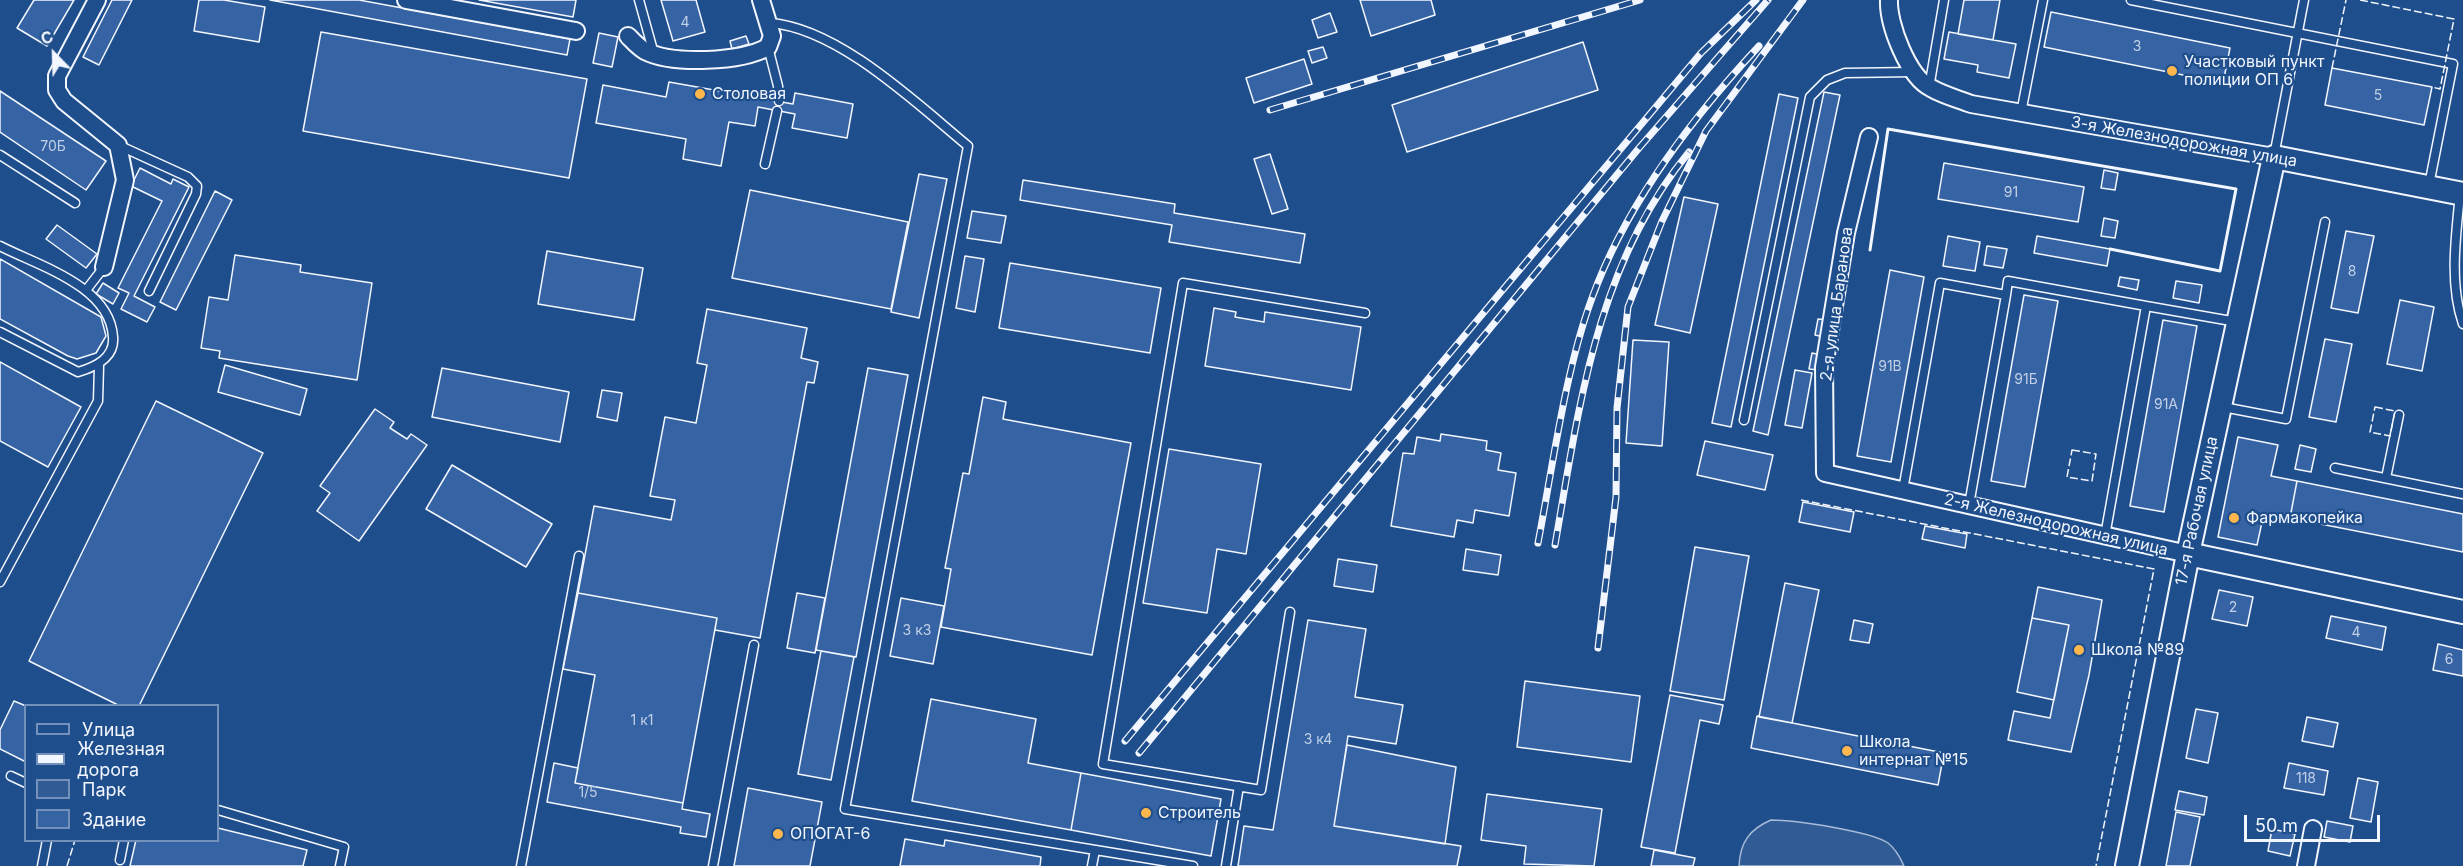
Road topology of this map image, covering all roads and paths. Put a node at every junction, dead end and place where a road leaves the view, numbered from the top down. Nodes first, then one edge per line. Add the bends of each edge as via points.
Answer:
1 (97, 0) edge
2 (406, 0) edge
3 (639, 0) edge
4 (761, 0) edge
5 (1890, 0) edge
6 (1944, 0) edge
7 (2043, 0) edge
8 (2131, 0) edge
9 (2304, 0) edge
10 (2158, 3) edge
11 (769, 23) junction
12 (576, 31) dead end
13 (2299, 33) junction
14 (628, 36) dead end
15 (768, 47) junction
16 (654, 54) junction
17 (1914, 72) junction
18 (1929, 88) junction
19 (2021, 114) junction
20 (1869, 137) dead end
21 (118, 144) junction
22 (0, 155) edge
23 (2274, 157) junction
24 (765, 164) dead end
25 (2429, 187) junction
26 (2462, 194) edge
27 (75, 203) dead end
28 (2325, 222) dead end
29 (0, 246) edge
30 (104, 267) joint
31 (87, 289) junction
32 (149, 291) dead end
33 (2006, 295) junction
34 (2146, 306) junction
35 (1365, 313) dead end
36 (2237, 322) junction
37 (2463, 324) edge
38 (0, 333) edge
39 (99, 366) junction
40 (2219, 406) junction
41 (2399, 415) dead end
42 (1744, 420) dead end
43 (2335, 468) dead end
44 (1825, 473) joint
45 (2386, 478) junction
46 (1903, 490) junction
47 (2463, 494) edge
48 (1969, 505) junction
49 (2105, 536) junction
50 (2188, 554) junction
51 (579, 556) dead end
52 (0, 582) edge
53 (1290, 612) dead end
54 (2463, 612) edge
55 (754, 645) dead end
56 (11, 776) dead end
57 (24, 782) edge
58 (1239, 786) junction
59 (219, 810) edge
60 (2313, 829) dead end
61 (47, 842) edge
62 (124, 842) edge
63 (1095, 850) junction
64 (120, 860) dead end
65 (42, 866) edge
66 (340, 866) edge
67 (521, 866) edge
68 (713, 866) edge
69 (1092, 866) edge
70 (1193, 866) edge
71 (1226, 866) edge
72 (2127, 866) edge
73 (2306, 866) edge

1 - 21 street via 57,76 57,90 64,101
2 - 12 street
3 - 16 lane
4 - 11 street
5 - 17 street via 1899,45
6 - 18 lane
7 - 19 lane
8 - 10 lane
9 - 13 lane
10 - 13 lane
11 - 15 street via 772,36
11 - 63 lane via 790,24 865,62 968,146 845,809
13 - 23 lane
13 - 25 lane via 2453,64
14 - 16 street
15 - 16 street via 739,57 678,58
15 - 24 lane via 778,86 778,106
17 - 18 street, 3-я Железнодорожная улица
17 - 42 lane via 1845,73 1827,80 1810,97
18 - 19 street, 3-я Железнодорожная улица via 1971,104
19 - 23 street, 3-я Железнодорожная улица
20 - 44 street, 2-я улица Баранова via 1846,233 1824,367
21 - 30 street via 125,180
21 - 32 lane via 188,177 197,186
22 - 27 lane
23 - 25 street, 3-я Железнодорожная улица
23 - 36 street, 17-я Рабочая улица
25 - 26 street, 3-я Железнодорожная улица
26 - 37 lane via 2456,243 2458,309
28 - 40 lane via 2286,419
29 - 31 lane
30 - 31 lane
31 - 39 lane via 112,324 114,345
33 - 34 lane via 2008,282
33 - 46 lane via 1940,283
33 - 48 lane
34 - 36 lane
34 - 49 lane
35 - 58 lane via 1183,283 1103,764
36 - 40 street, 17-я Рабочая улица
38 - 39 lane via 78,372
39 - 52 lane via 98,401
40 - 50 street, 17-я Рабочая улица
41 - 45 lane
43 - 45 lane
44 - 46 street, 2-я Железнодорожная улица
45 - 47 lane
46 - 48 street, 2-я Железнодорожная улица
48 - 49 street, 2-я Железнодорожная улица
49 - 50 street, 2-я Железнодорожная улица
50 - 54 street, 2-я Железнодорожная улица
50 - 72 street, 17-я Рабочая улица
51 - 67 lane
53 - 58 lane via 1261,790
55 - 68 lane
56 - 57 lane
58 - 71 lane
59 - 66 lane via 344,847
60 - 73 street
61 - 65 lane
62 - 64 lane
63 - 69 lane
63 - 70 lane

